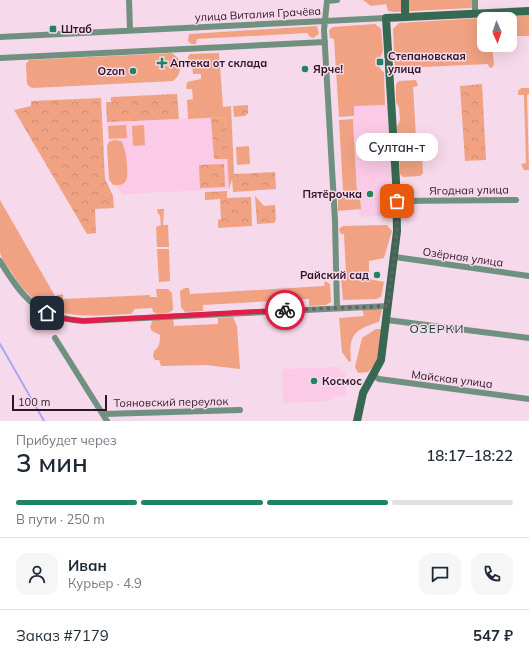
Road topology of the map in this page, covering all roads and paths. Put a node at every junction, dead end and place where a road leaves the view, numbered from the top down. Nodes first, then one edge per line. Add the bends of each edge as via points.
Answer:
1 (129, 0) edge
2 (337, 0) edge
3 (405, 0) edge
4 (475, 0) edge
5 (529, 11) edge
6 (475, 13) junction
7 (405, 16) junction
8 (386, 18) junction
9 (325, 21) junction
10 (130, 30) junction
11 (0, 37) edge
12 (324, 42) junction
13 (0, 58) edge
14 (516, 200) dead end
15 (397, 201) junction
16 (395, 257) junction
17 (0, 261) edge
18 (529, 276) edge
19 (388, 306) junction
20 (337, 308) junction
21 (387, 320) junction
22 (55, 338) dead end
23 (529, 338) edge
24 (374, 376) junction
25 (529, 399) edge
26 (240, 410) dead end
27 (104, 414) junction
28 (107, 421) edge
29 (357, 421) edge

1 - 10 street
2 - 9 street via 327,1
3 - 7 street
4 - 6 street
5 - 6 street
6 - 7 street
7 - 8 street
8 - 9 street, улица Виталия Грачёва
8 - 15 street
9 - 10 street, улица Виталия Грачёва
9 - 12 street
10 - 11 street, улица Виталия Грачёва
12 - 13 street
12 - 20 street via 335,221
14 - 15 street, Ягодная улица
15 - 16 street
16 - 18 street, Озёрная улица
16 - 19 street
17 - 20 street via 22,295 38,308 58,318 83,321
19 - 20 street
19 - 21 street
21 - 23 street
21 - 24 street via 381,360
22 - 27 street
24 - 25 street, Майская улица via 379,379
24 - 29 street via 363,393
26 - 27 street, Тояновский переулок
27 - 28 street

